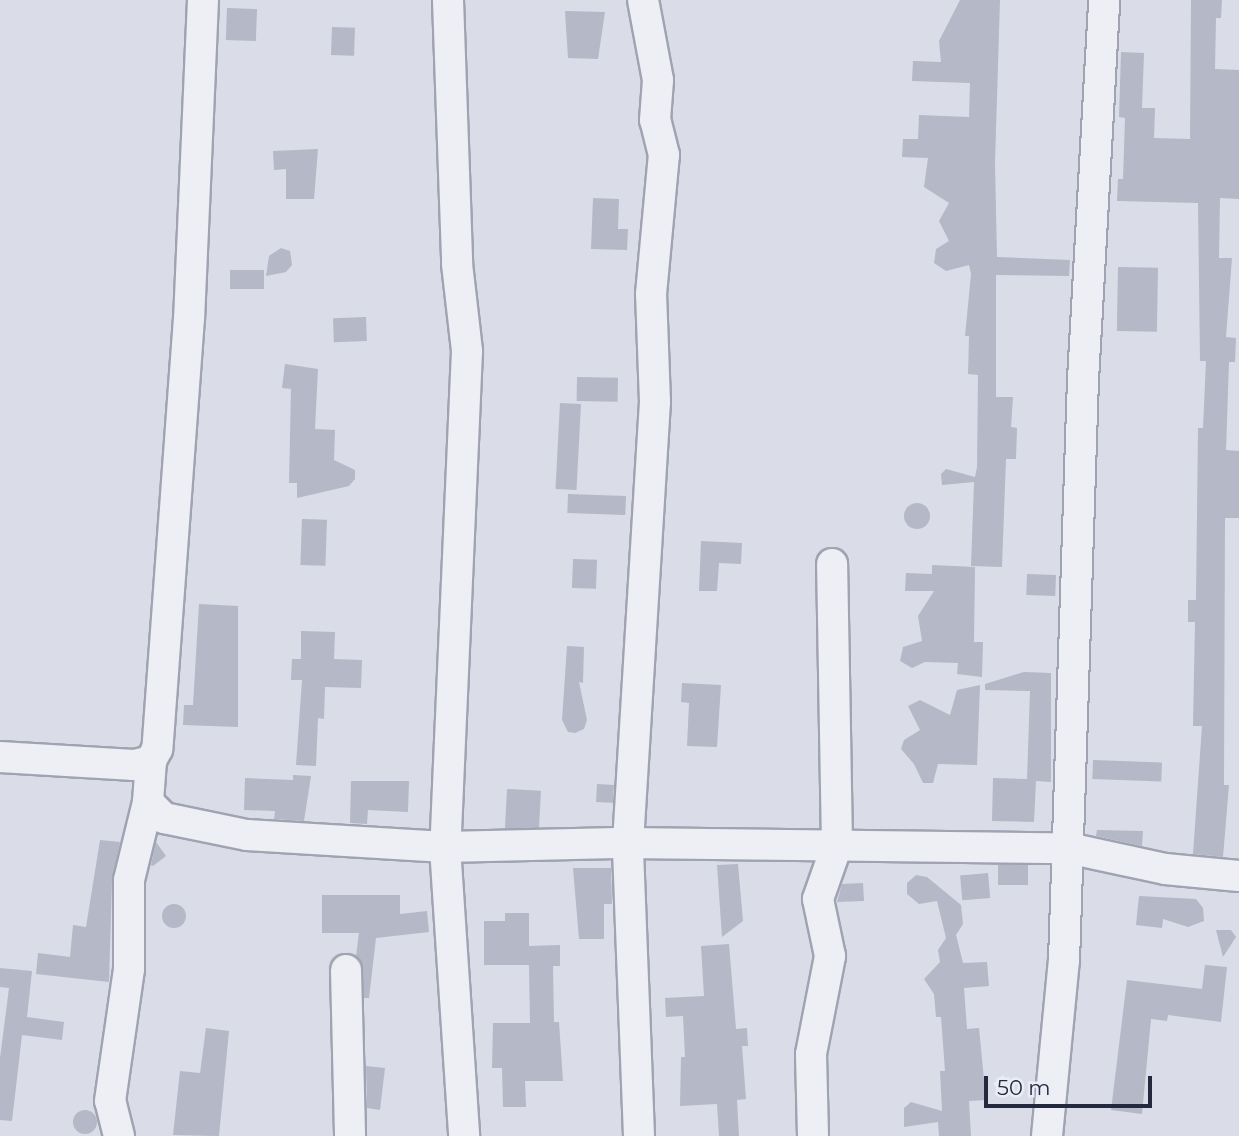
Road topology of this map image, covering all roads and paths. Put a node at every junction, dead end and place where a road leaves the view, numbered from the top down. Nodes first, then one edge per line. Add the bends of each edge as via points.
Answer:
1 (203, 0) edge
2 (448, 0) edge
3 (643, 0) edge
4 (1104, 0) edge
5 (832, 564) dead end
6 (0, 757) edge
7 (151, 761) junction
8 (148, 802) junction
9 (628, 844) junction
10 (837, 845) junction
11 (445, 847) junction
12 (1068, 848) junction
13 (1239, 876) edge
14 (346, 970) dead end
15 (119, 1136) edge
16 (350, 1136) edge
17 (464, 1136) edge
18 (639, 1136) edge
19 (813, 1136) edge
20 (1047, 1136) edge

1 - 7 street via 188,332 158,748
2 - 11 street via 457,264 467,351
3 - 9 street via 658,80 655,120 664,155 651,294 655,402
4 - 12 street via 1083,380
5 - 10 street
6 - 7 street via 134,765
7 - 8 street
8 - 11 street via 164,818 247,835
8 - 15 street via 129,880 129,969 110,1101
9 - 10 street
9 - 11 street
9 - 18 street
10 - 12 street
10 - 19 street via 818,900 830,956 811,1054
11 - 17 street
12 - 13 street via 1165,869
12 - 20 street via 1064,961
14 - 16 street

